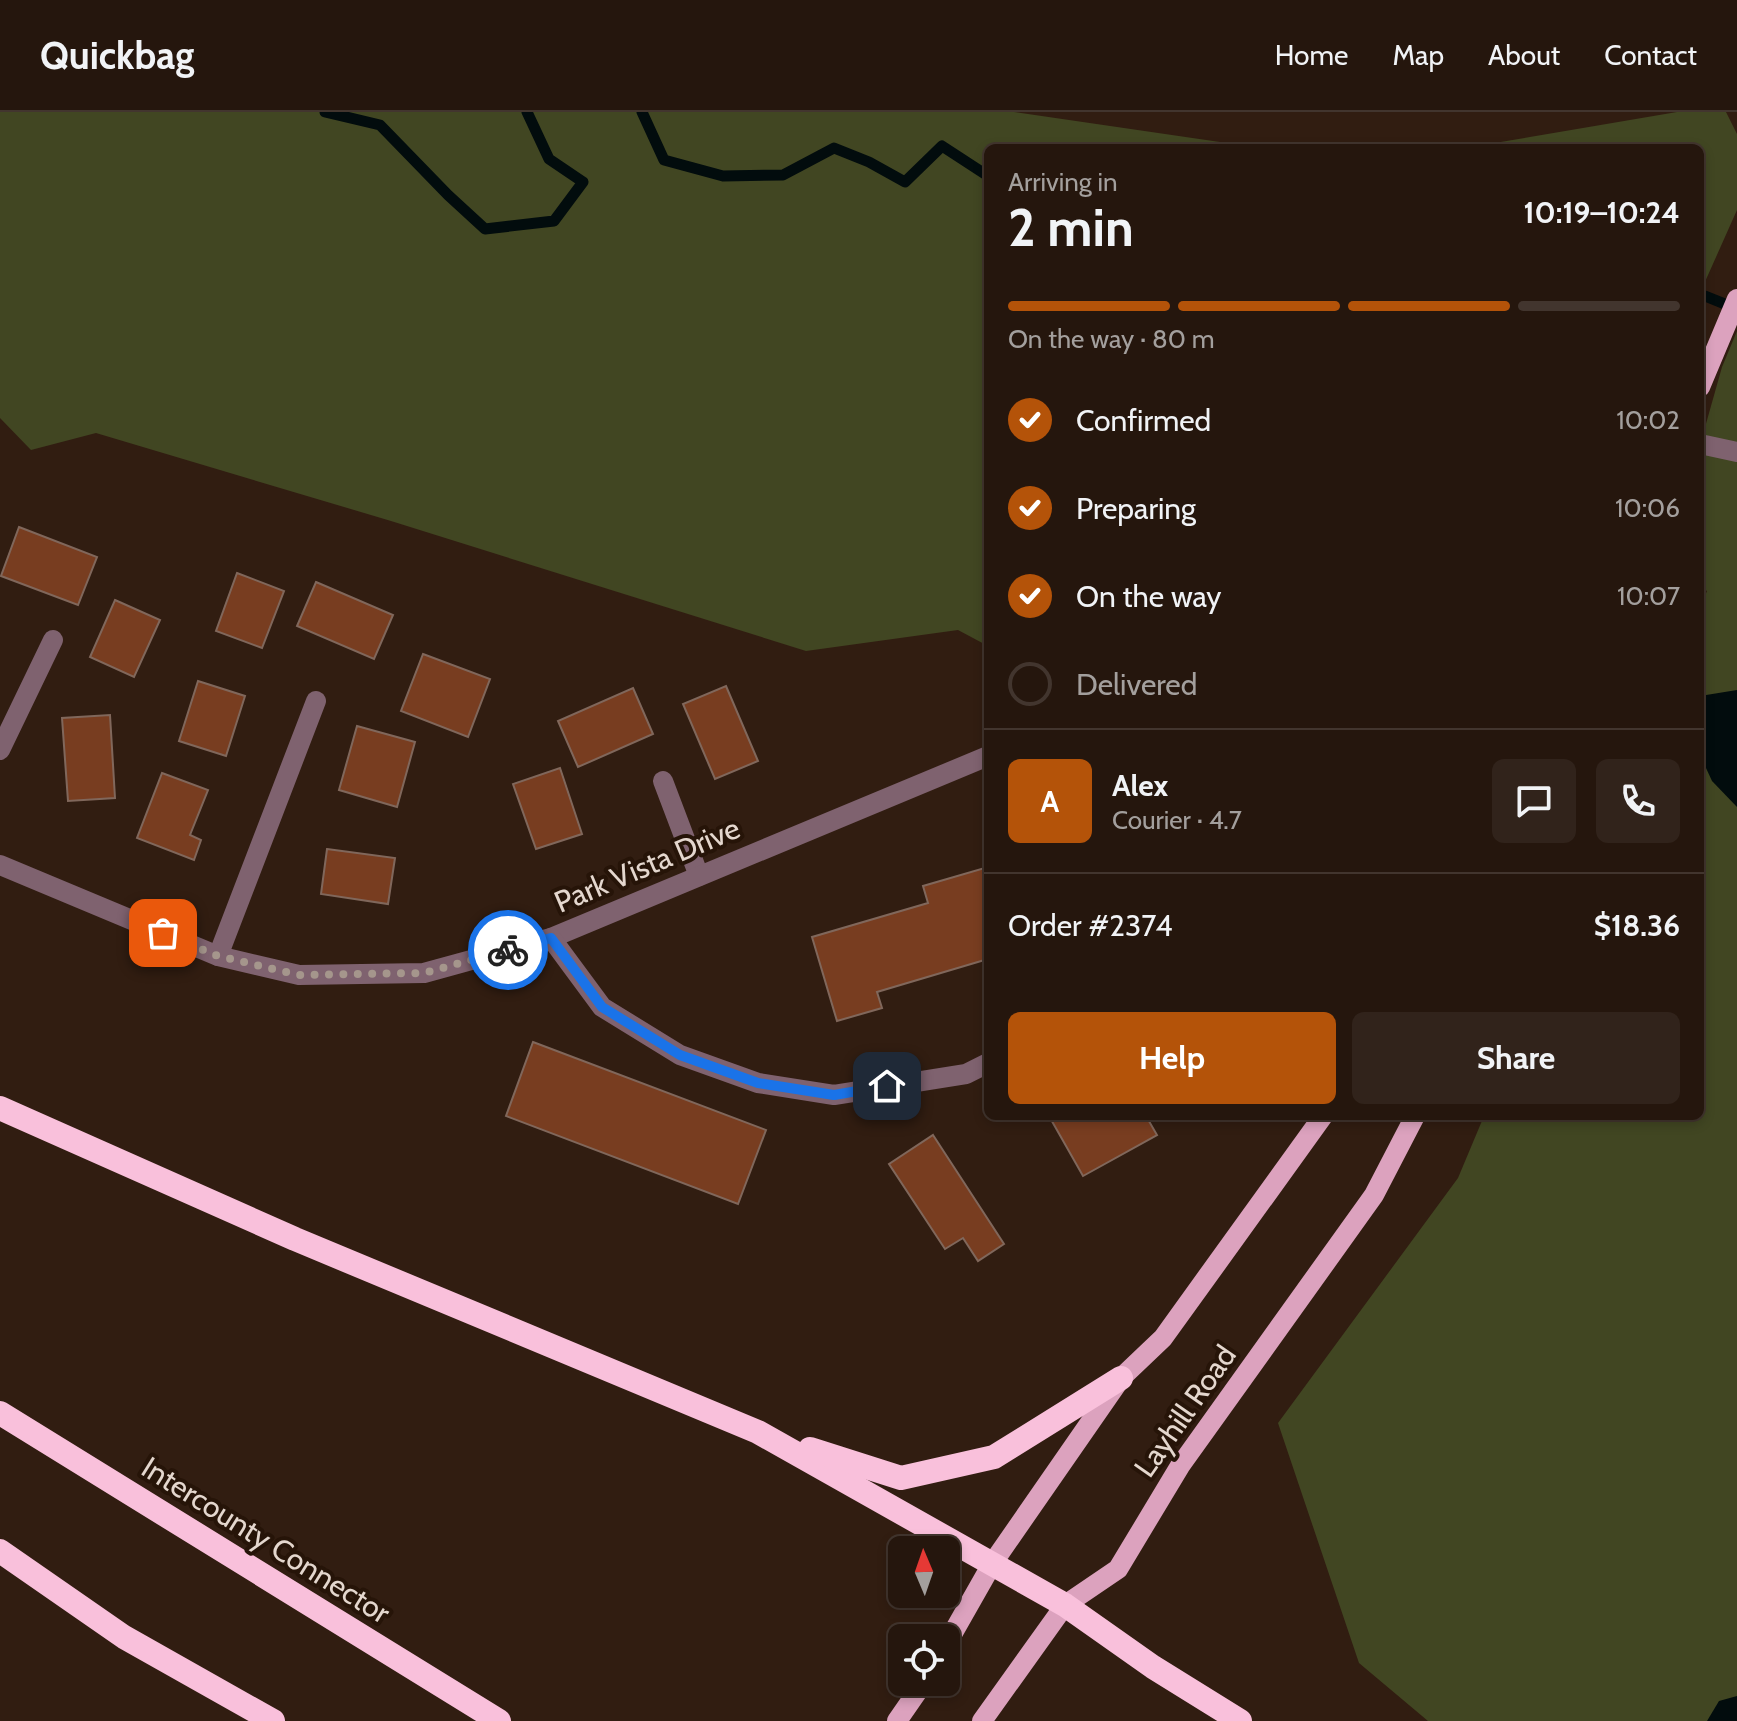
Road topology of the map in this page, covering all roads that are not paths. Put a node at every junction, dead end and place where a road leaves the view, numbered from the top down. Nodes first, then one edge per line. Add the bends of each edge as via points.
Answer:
1 (1737, 299) edge
2 (1704, 377) edge
3 (1704, 445) edge
4 (1737, 452) edge
5 (53, 640) dead end
6 (316, 701) dead end
7 (0, 750) edge
8 (984, 758) edge
9 (663, 781) dead end
10 (0, 865) edge
11 (699, 876) junction
12 (551, 938) junction
13 (218, 956) junction
14 (984, 1065) edge
15 (0, 1108) edge
16 (1320, 1120) edge
17 (1413, 1120) edge
18 (1121, 1378) junction
19 (0, 1413) edge
20 (758, 1432) junction
21 (0, 1551) edge
22 (992, 1564) junction
23 (1065, 1605) junction
24 (958, 1624) edge
25 (914, 1696) edge
26 (273, 1721) edge
27 (499, 1721) edge
28 (897, 1721) edge
29 (982, 1721) edge
30 (1240, 1721) edge

1 - 2 main road
3 - 4 street
5 - 7 street
6 - 13 street
8 - 11 street, Park Vista Drive
9 - 11 street
10 - 13 street, Park Vista Drive
11 - 12 street, Park Vista Drive
12 - 13 street, Park Vista Drive via 424,973 299,975
12 - 14 street via 602,1007 680,1055 758,1083 834,1095 966,1074
15 - 20 highway via 295,1239
16 - 18 main road, Layhill Road via 1163,1338
17 - 23 main road, Layhill Road via 1374,1195 1180,1466 1118,1569
18 - 20 highway via 994,1457 901,1478
18 - 22 main road, Layhill Road
19 - 27 highway, Intercounty Connector
20 - 22 highway
21 - 26 highway via 124,1637
22 - 23 highway
22 - 24 main road, Layhill Road
23 - 29 main road, Layhill Road
23 - 30 highway
25 - 28 main road

